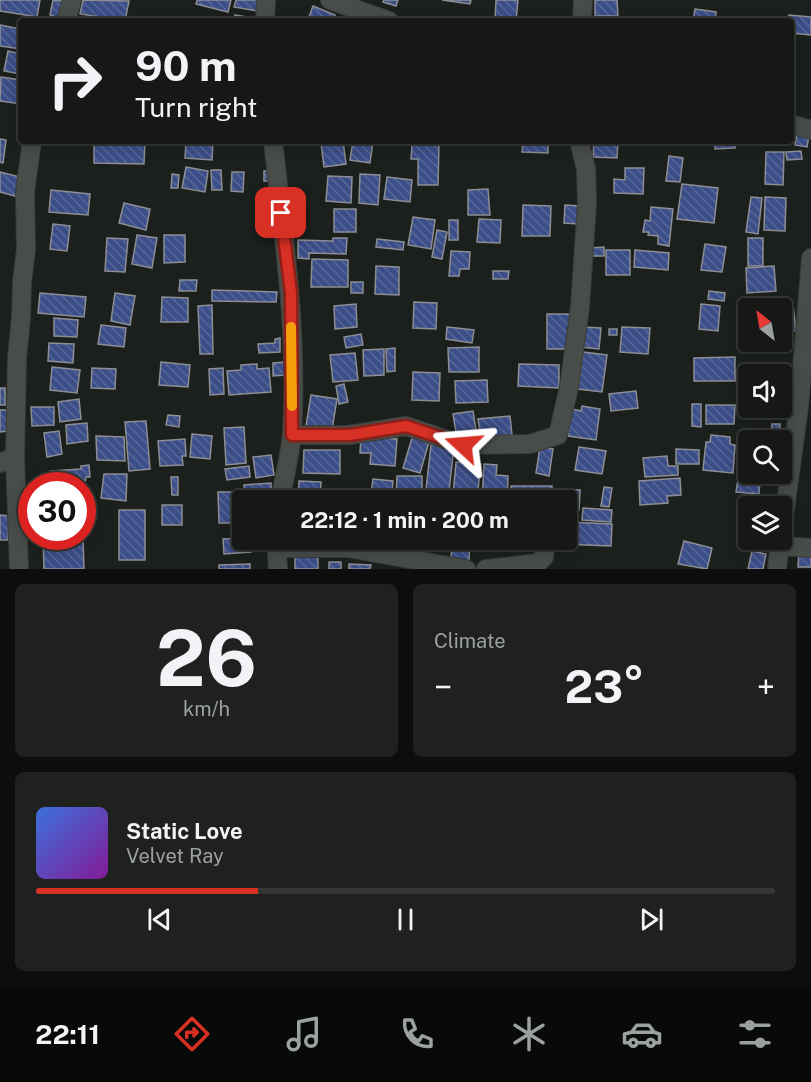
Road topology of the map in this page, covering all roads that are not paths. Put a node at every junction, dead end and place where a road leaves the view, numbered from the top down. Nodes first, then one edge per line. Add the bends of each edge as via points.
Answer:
1 (72, 0) edge
2 (266, 0) edge
3 (330, 0) edge
4 (583, 0) edge
5 (67, 18) edge
6 (265, 18) edge
7 (381, 18) edge
8 (582, 18) edge
9 (794, 125) edge
10 (811, 130) edge
11 (32, 144) edge
12 (273, 144) edge
13 (580, 144) edge
14 (811, 258) edge
15 (292, 435) junction
16 (8, 460) edge
17 (282, 490) edge
18 (786, 496) edge
19 (792, 542) edge
20 (811, 548) edge
21 (276, 550) edge
22 (359, 550) edge
23 (545, 550) edge
24 (779, 550) edge
25 (19, 569) edge
26 (278, 569) edge
27 (466, 569) edge
28 (486, 569) edge
29 (777, 569) edge

1 - 5 street
2 - 6 street
3 - 7 street
4 - 8 street
9 - 10 street
11 - 16 street
12 - 15 street via 291,293
13 - 15 street via 586,169 587,203 580,307 558,435 530,444 463,445 406,426 350,435
14 - 18 street via 799,406
15 - 17 street
16 - 25 street
19 - 20 street
21 - 26 street
22 - 27 street
23 - 28 street via 538,563
24 - 29 street

